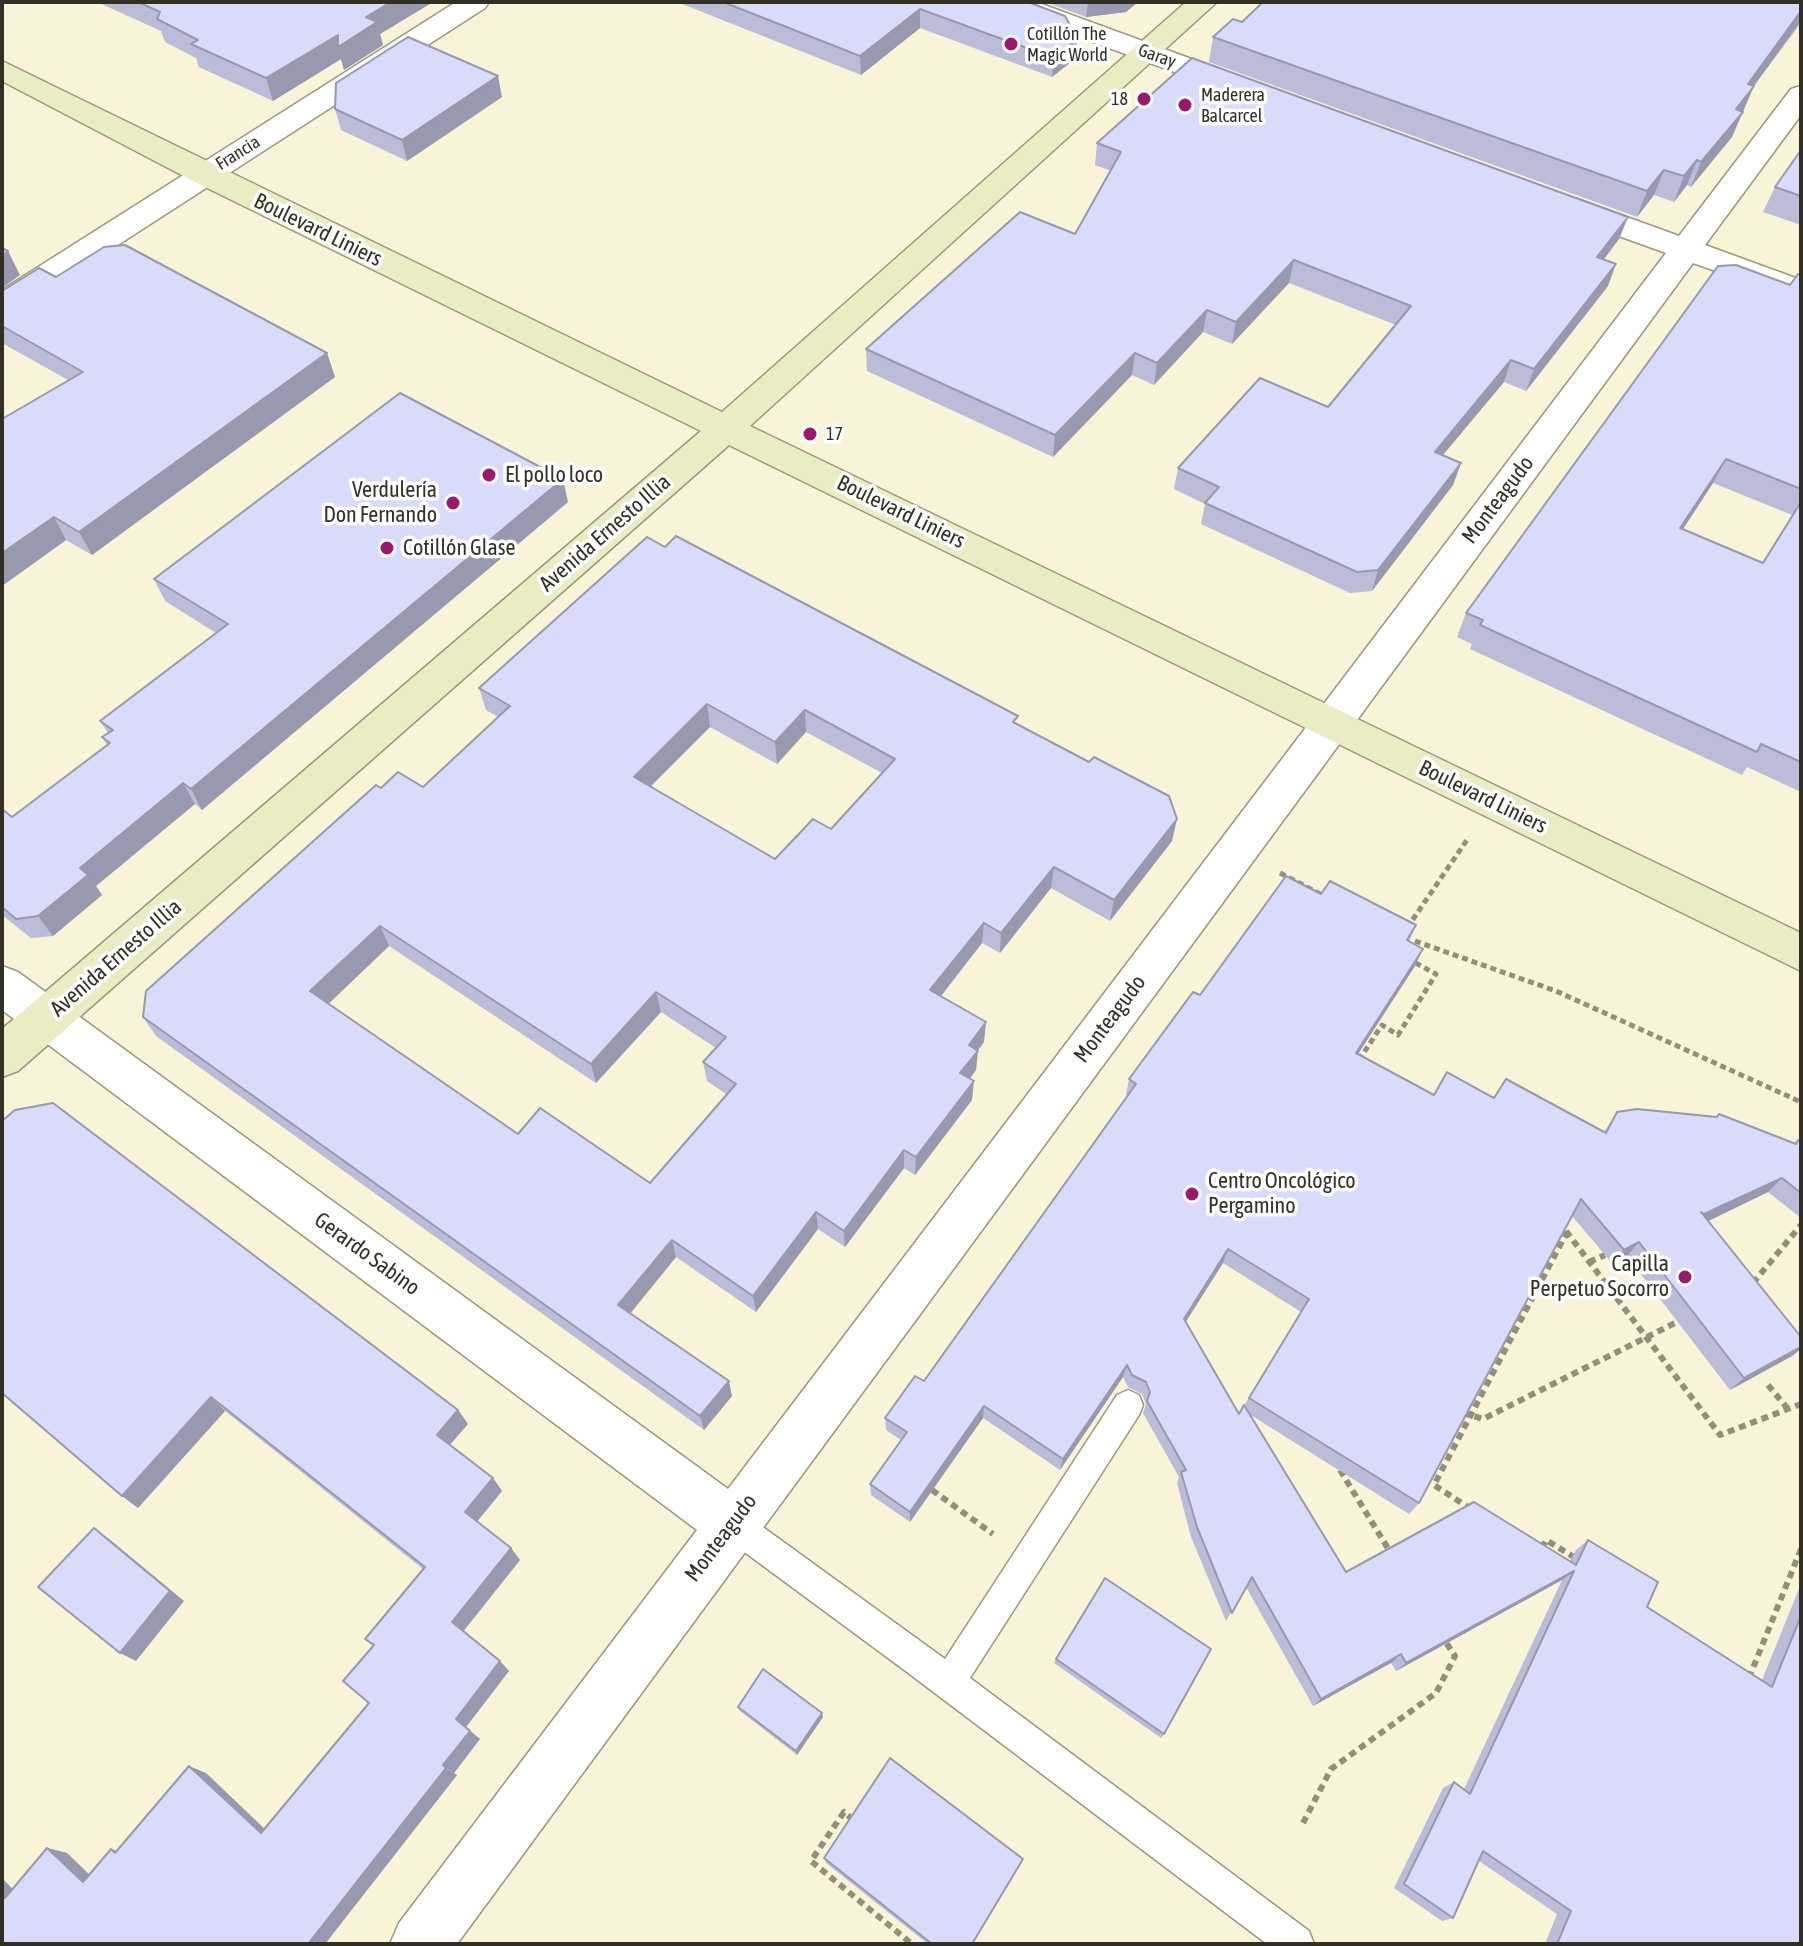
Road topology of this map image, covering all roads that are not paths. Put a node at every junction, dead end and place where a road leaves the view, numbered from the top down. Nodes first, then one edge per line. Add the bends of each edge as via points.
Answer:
1 (475, 2) edge
2 (1010, 2) edge
3 (1203, 2) edge
4 (1146, 52) junction
5 (2, 70) edge
6 (1801, 95) edge
7 (1266, 96) edge
8 (204, 174) junction
9 (1536, 195) edge
10 (1685, 250) junction
11 (1801, 291) edge
12 (2, 305) edge
13 (727, 427) junction
14 (1332, 723) junction
15 (1801, 953) edge
16 (2, 985) edge
17 (47, 1017) junction
18 (2, 1057) edge
19 (1128, 1405) dead end
20 (731, 1523) junction
21 (948, 1683) junction
22 (420, 1944) edge
23 (1296, 1944) edge

1 - 8 street, Francia
2 - 4 street, Garay
3 - 4 main road, Avenida Ernesto Illia
4 - 7 street, Garay
4 - 13 main road, Avenida Ernesto Illia
5 - 8 main road, Boulevard Liniers
6 - 10 street, Monteagudo
8 - 12 street, Francia
8 - 13 main road, Boulevard Liniers
9 - 10 street
10 - 11 street
10 - 14 street, Monteagudo
13 - 14 main road, Boulevard Liniers
13 - 17 main road, Avenida Ernesto Illia
14 - 15 main road, Boulevard Liniers
14 - 20 street, Monteagudo
16 - 17 street, Gerardo Sabino
17 - 18 main road, Avenida Ernesto Illia
17 - 20 street, Gerardo Sabino
19 - 21 lane
20 - 21 lane
20 - 22 street, Monteagudo
21 - 23 lane

